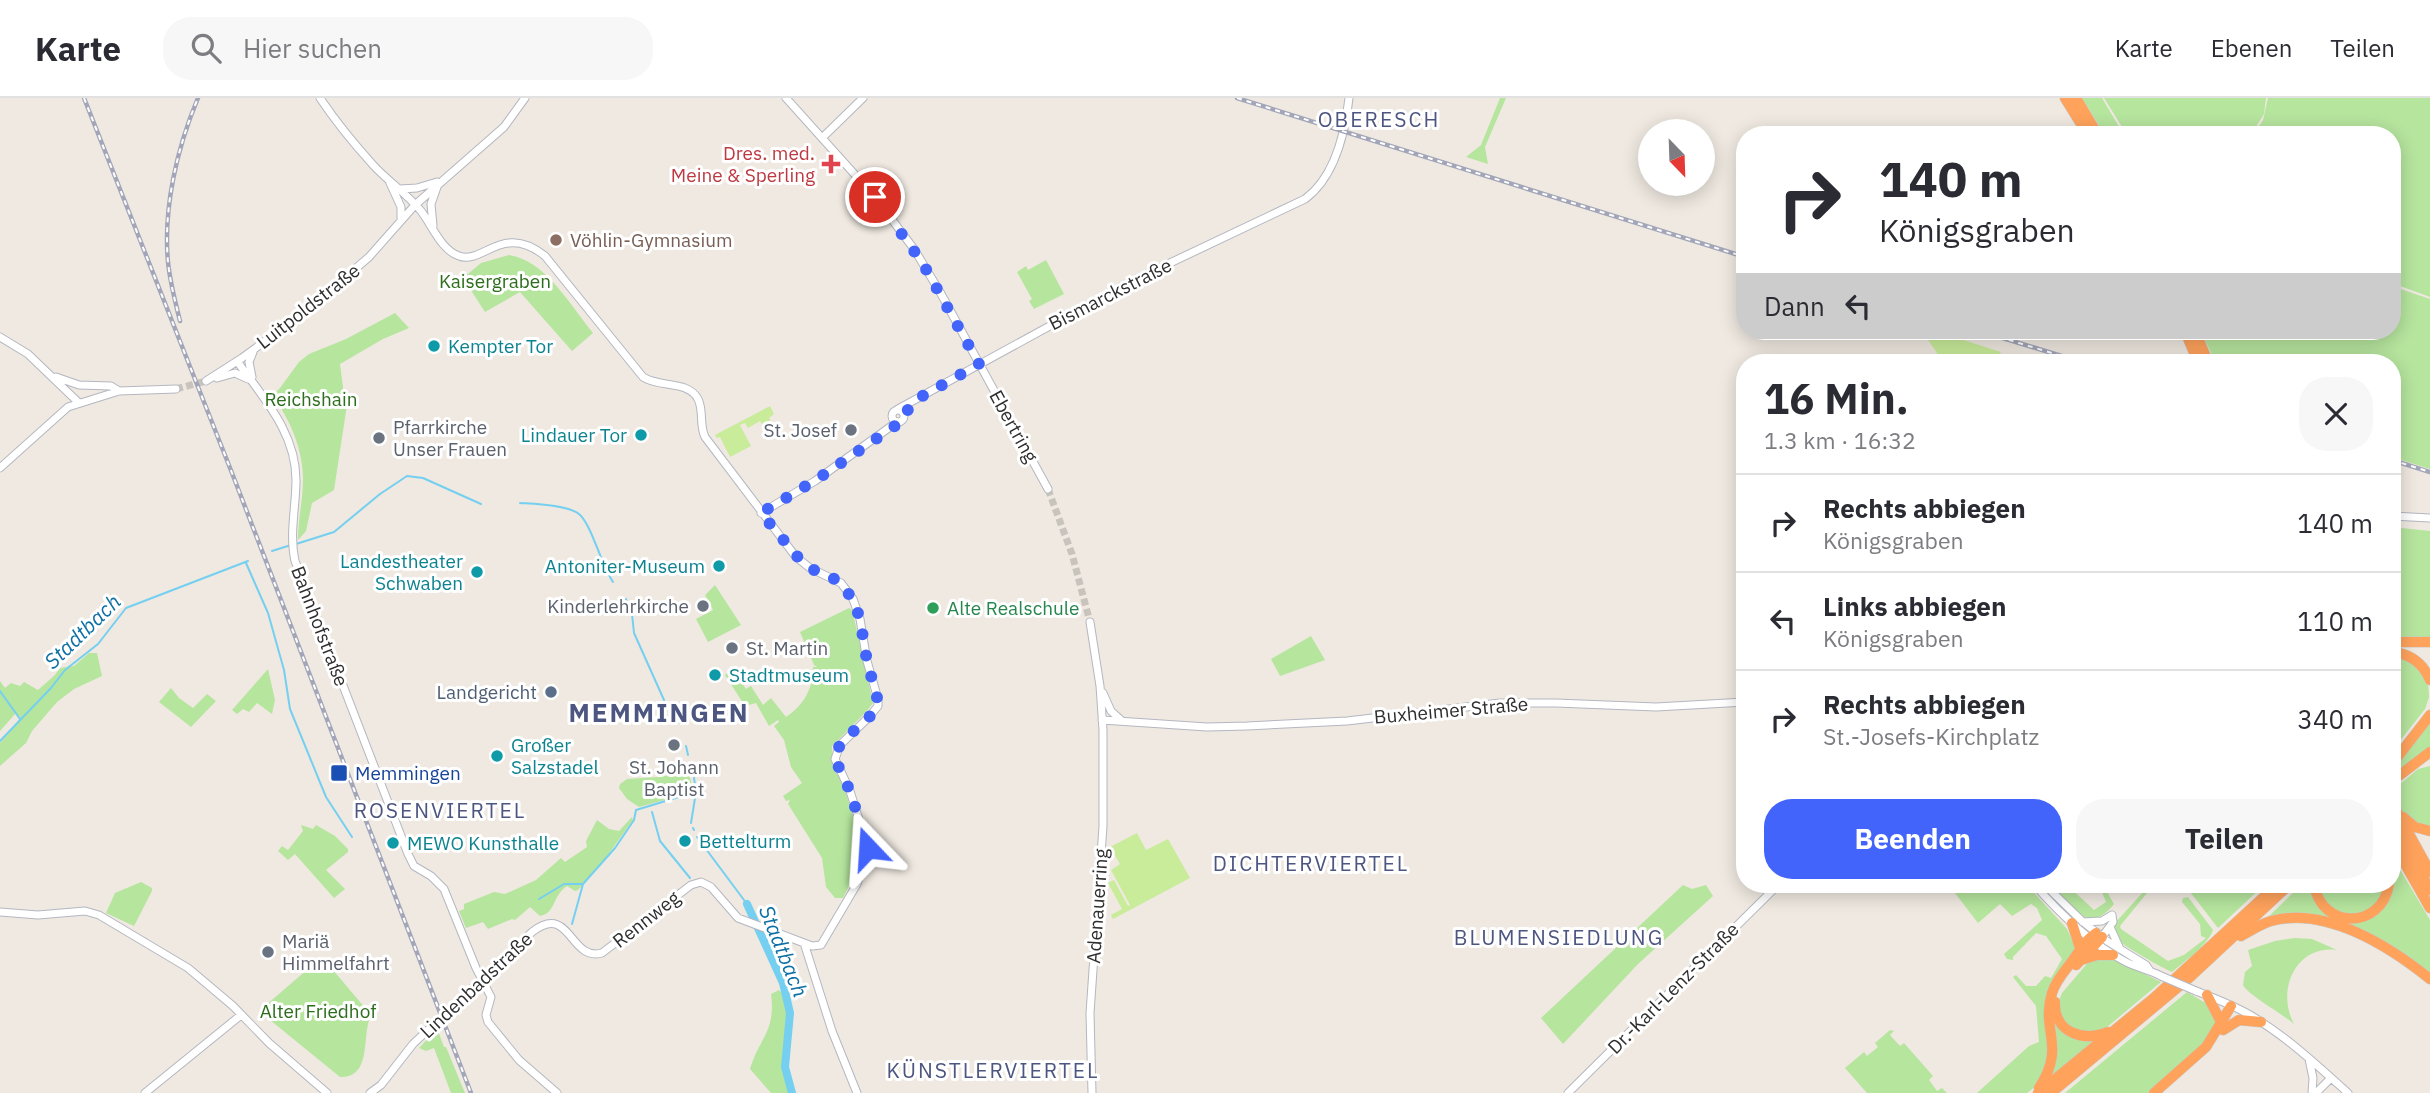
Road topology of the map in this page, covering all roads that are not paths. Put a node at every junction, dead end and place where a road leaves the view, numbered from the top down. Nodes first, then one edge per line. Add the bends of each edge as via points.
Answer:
1 (320, 98) edge
2 (525, 98) edge
3 (786, 98) edge
4 (863, 98) edge
5 (1349, 98) edge
6 (2065, 98) edge
7 (2076, 98) edge
8 (2082, 126) edge
9 (2093, 126) edge
10 (823, 137) junction
11 (389, 180) junction
12 (441, 180) junction
13 (400, 189) junction
14 (415, 205) junction
15 (401, 221) junction
16 (433, 228) junction
17 (0, 337) edge
18 (252, 352) junction
19 (237, 361) junction
20 (979, 364) junction
21 (53, 376) junction
22 (252, 381) junction
23 (176, 389) tunnel mouth
24 (119, 391) junction
25 (79, 403) junction
26 (0, 468) edge
27 (1048, 489) tunnel mouth
28 (761, 513) junction
29 (2401, 517) edge
30 (2430, 519) edge
31 (1090, 622) tunnel mouth
32 (2401, 642) edge
33 (2430, 642) edge
34 (2401, 654) edge
35 (2430, 680) edge
36 (1100, 686) junction
37 (1736, 703) edge
38 (2430, 708) edge
39 (2427, 719) edge
40 (1102, 720) junction
41 (1123, 721) junction
42 (2401, 752) edge
43 (2430, 752) edge
44 (2413, 763) junction
45 (2430, 763) edge
46 (2401, 773) edge
47 (2401, 813) edge
48 (2401, 819) edge
49 (2430, 831) edge
50 (2401, 837) edge
51 (2401, 857) edge
52 (2430, 872) edge
53 (2430, 890) edge
54 (1770, 893) edge
55 (2044, 893) edge
56 (2052, 893) edge
57 (2270, 893) edge
58 (2280, 893) edge
59 (2317, 893) edge
60 (2385, 893) edge
61 (2430, 908) edge
62 (0, 912) edge
63 (2112, 915) junction
64 (2077, 922) junction
65 (2110, 927) junction
66 (2237, 933) junction
67 (2096, 938) junction
68 (804, 943) junction
69 (2217, 947) junction
70 (2080, 948) junction
71 (2116, 952) junction
72 (592, 955) joint
73 (2080, 960) junction
74 (2430, 979) edge
75 (483, 980) junction
76 (2207, 995) junction
77 (2231, 1006) junction
78 (241, 1015) junction
79 (2261, 1022) junction
80 (2222, 1026) junction
81 (2118, 1028) junction
82 (2309, 1058) junction
83 (2331, 1078) junction
84 (145, 1093) edge
85 (327, 1093) edge
86 (370, 1093) edge
87 (557, 1093) edge
88 (857, 1093) edge
89 (1092, 1093) edge
90 (1568, 1093) edge
91 (2037, 1093) edge
92 (2052, 1093) edge
93 (2156, 1093) edge
94 (2314, 1093) edge
95 (2348, 1093) edge

1 - 11 street
2 - 12 street, Luitpoldstraße via 504,127
3 - 10 street, Ebertring
4 - 10 street
5 - 20 street, Bismarckstraße via 1335,155 1312,194 1132,281
6 - 8 highway
7 - 9 highway
10 - 20 street, Ebertring via 902,232
11 - 13 street
11 - 15 street via 401,207
12 - 13 street
12 - 14 street, Luitpoldstraße
12 - 16 street via 432,199
13 - 14 street
14 - 15 street, Luitpoldstraße
14 - 16 street
15 - 18 street, Luitpoldstraße via 356,269
16 - 28 street via 450,251 464,257 507,243 541,253 643,377 695,395 705,437
17 - 21 street
18 - 19 street, Luitpoldstraße
18 - 22 street
19 - 22 street, Bahnhofstraße
19 - 22 street, Luitpoldstraße via 206,380 235,373
20 - 27 street, Ebertring
20 - 28 street, Bismarckstraße via 912,402 901,411 904,419 894,420 819,478
21 - 24 street
21 - 25 street
22 - 75 street, Bahnhofstraße via 280,420 294,459 292,545 297,568 412,862 444,889
23 - 24 street
24 - 25 street
25 - 26 street via 63,411
28 - 68 street via 801,561 837,580 853,599 878,701 835,756 868,844 862,873 823,943 816,947
29 - 30 street
31 - 36 street
32 - 33 highway
34 - 35 highway via 2414,659
36 - 40 street
36 - 41 street via 1111,711
37 - 41 street, Buxheimer Straße via 1657,707 1520,702 1313,723 1207,727
38 - 39 highway
39 - 42 highway
40 - 41 street, Buxheimer Straße
40 - 89 street, Adenauerring via 1103,826 1090,1013
43 - 44 highway
44 - 45 highway
44 - 46 highway
47 - 49 highway via 2415,827
48 - 52 highway
50 - 53 highway
51 - 61 highway
54 - 90 street, Dr.-Karl-Lenz-Straße
55 - 64 street
56 - 64 street
57 - 66 highway
58 - 66 highway
59 - 60 highway via 2327,910 2354,918 2368,915
62 - 78 street via 85,911 99,915 184,965
63 - 64 street via 2102,921
63 - 65 street
63 - 67 street
64 - 67 street
64 - 70 highway
65 - 67 street
65 - 71 street
66 - 69 highway
66 - 74 highway via 2270,922 2312,919 2389,950
67 - 70 highway
67 - 71 street
67 - 73 highway
68 - 72 street, Rennweg via 754,925 701,882 687,887 602,953
68 - 88 street
69 - 81 highway
69 - 92 highway via 2161,1003
70 - 91 highway via 2052,992 2053,1053
71 - 73 highway
71 - 76 street, bridge via 2144,970
72 - 75 street, Lindenbadstraße via 560,926 546,924
73 - 81 highway via 2057,994 2057,1018 2068,1031 2082,1037
75 - 86 street, Lindenbadstraße via 413,1044
75 - 87 street via 491,997 488,1022 519,1060
76 - 77 street
76 - 80 highway
77 - 79 street
77 - 80 highway
78 - 84 street
78 - 85 street
79 - 80 highway via 2239,1020
79 - 82 street
80 - 93 highway via 2197,1057
81 - 91 highway
82 - 83 street
82 - 94 street
83 - 94 street
83 - 95 street

